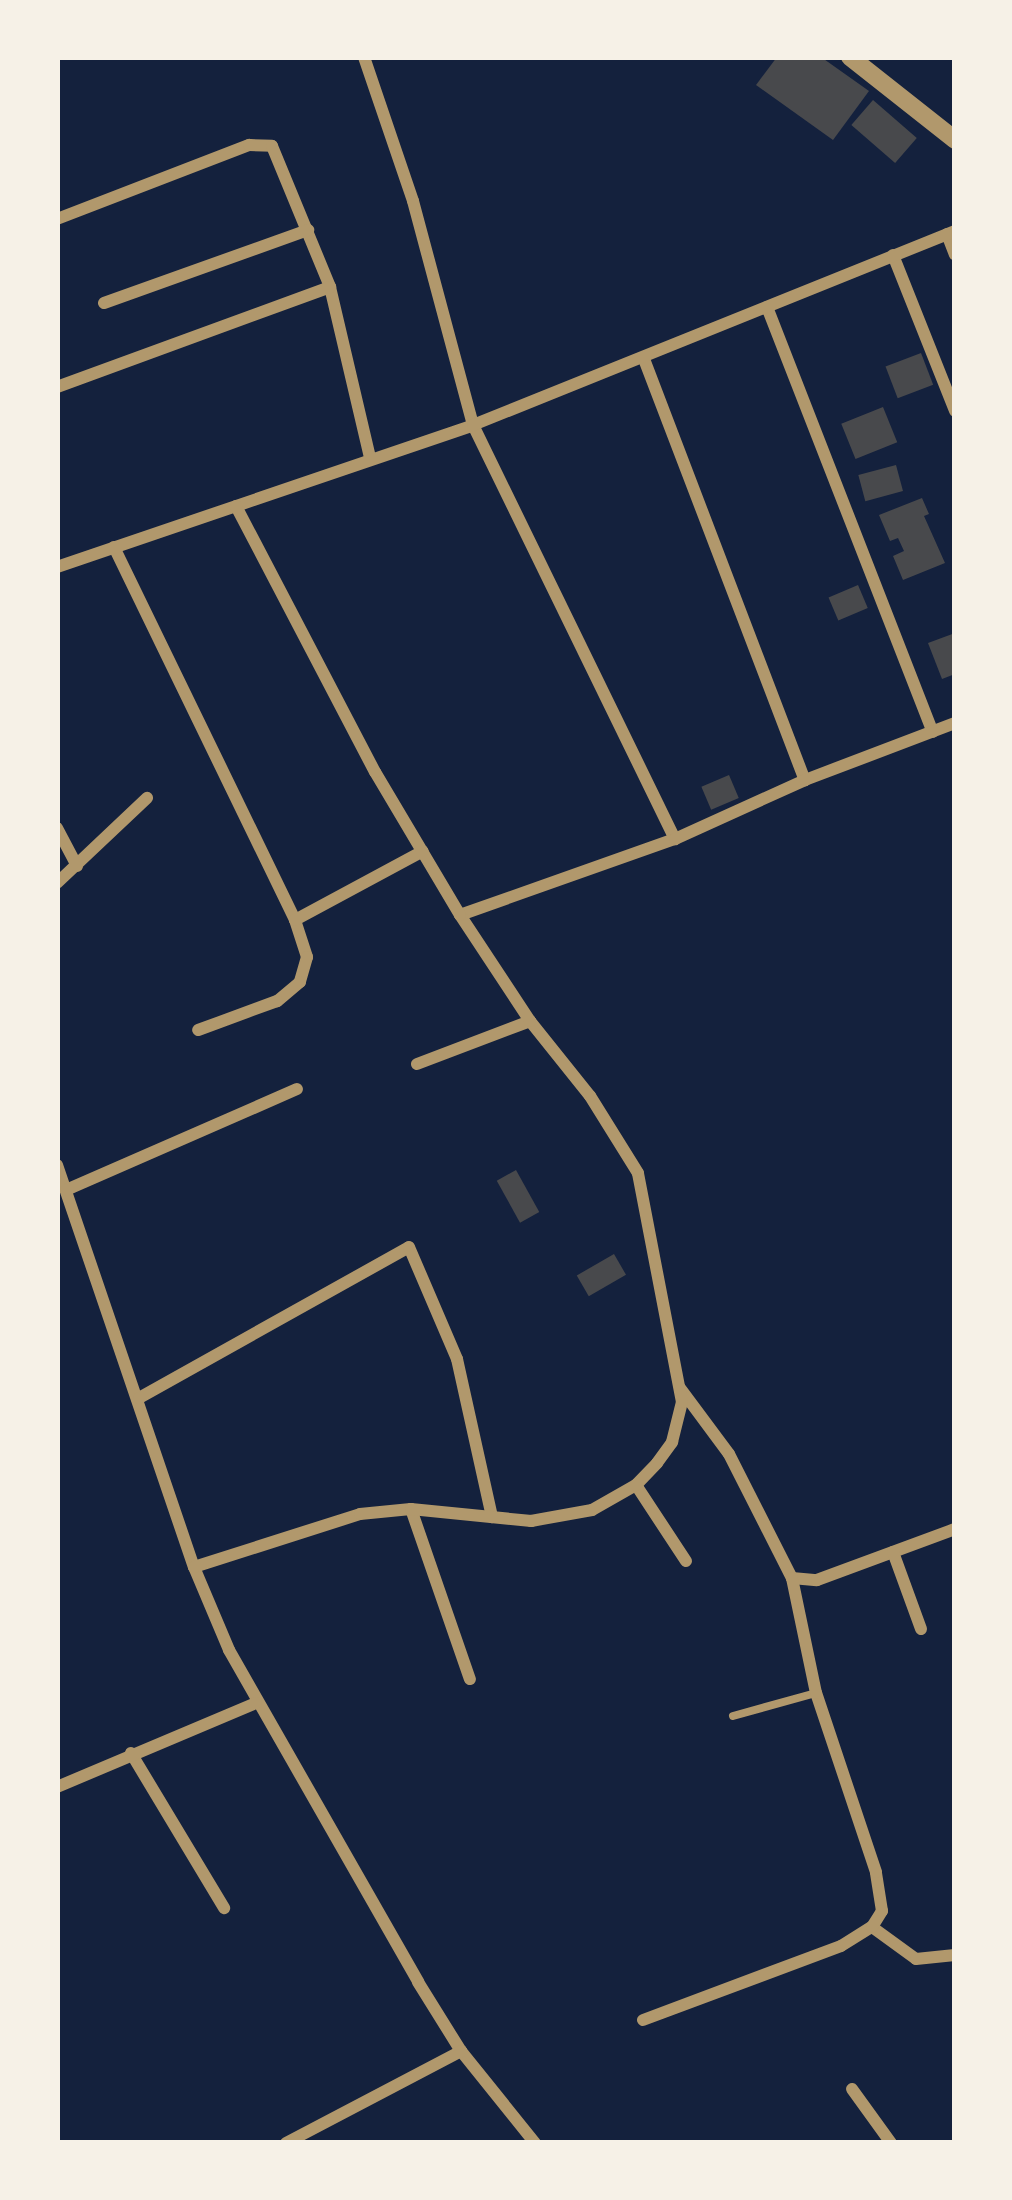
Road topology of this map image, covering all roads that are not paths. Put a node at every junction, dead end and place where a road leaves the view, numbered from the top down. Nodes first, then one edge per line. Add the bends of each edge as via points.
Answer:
1 (364, 57) edge
2 (850, 57) edge
3 (955, 140) edge
4 (57, 219) edge
5 (308, 230) junction
6 (951, 233) edge
7 (893, 255) junction
8 (955, 255) edge
9 (329, 287) junction
10 (104, 303) dead end
11 (766, 307) junction
12 (644, 359) junction
13 (57, 387) edge
14 (955, 411) edge
15 (473, 425) junction
16 (370, 458) junction
17 (236, 506) junction
18 (114, 548) junction
19 (57, 567) edge
20 (955, 723) edge
21 (933, 732) junction
22 (806, 780) junction
23 (147, 798) dead end
24 (57, 828) edge
25 (675, 838) junction
26 (422, 851) junction
27 (77, 866) junction
28 (57, 883) edge
29 (460, 914) junction
30 (295, 920) junction
31 (530, 1021) junction
32 (198, 1030) dead end
33 (417, 1064) dead end
34 (297, 1089) dead end
35 (57, 1165) edge
36 (67, 1190) junction
37 (680, 1388) junction
38 (140, 1398) junction
39 (637, 1485) junction
40 (411, 1509) junction
41 (492, 1517) junction
42 (955, 1529) edge
43 (893, 1552) junction
44 (686, 1561) dead end
45 (194, 1567) junction
46 (792, 1578) junction
47 (921, 1629) dead end
48 (470, 1679) dead end
49 (815, 1693) junction
50 (256, 1703) junction
51 (733, 1716) dead end
52 (131, 1753) junction
53 (57, 1787) edge
54 (224, 1908) dead end
55 (872, 1928) junction
56 (955, 1955) edge
57 (643, 2020) dead end
58 (461, 2051) junction
59 (852, 2089) dead end
60 (286, 2143) edge
61 (535, 2143) edge
62 (891, 2143) edge

1 - 15 street via 413,201
2 - 3 street
4 - 5 street via 249,145 272,146
5 - 9 street
5 - 10 street
6 - 7 street
6 - 8 street
7 - 11 street
7 - 14 street
9 - 13 street
9 - 16 street
11 - 12 street
11 - 21 street
12 - 15 street
12 - 22 street
15 - 16 street
15 - 25 street
16 - 17 street
17 - 18 street
17 - 26 street
18 - 19 street
18 - 30 street
20 - 21 street
21 - 22 street
22 - 25 street
23 - 27 street
24 - 27 street
25 - 29 street
26 - 29 street
26 - 30 street
27 - 28 street
29 - 31 street
30 - 32 street via 307,964 294,989
31 - 33 street
31 - 37 street via 638,1173
34 - 36 street
35 - 36 street
36 - 38 street
37 - 39 street via 672,1442
37 - 46 street via 729,1454
38 - 41 street via 409,1247 457,1360
38 - 45 street
39 - 41 street via 553,1521
39 - 44 street
40 - 41 street
40 - 45 street via 321,1523
40 - 48 street
42 - 43 street
43 - 46 street via 817,1580
43 - 47 street
45 - 50 street
46 - 49 street
49 - 51 lane
49 - 55 street via 882,1892
50 - 52 street
50 - 58 street
52 - 53 street
52 - 54 street
55 - 56 street via 916,1959
55 - 57 street via 826,1953
58 - 60 street
58 - 61 street
59 - 62 street

